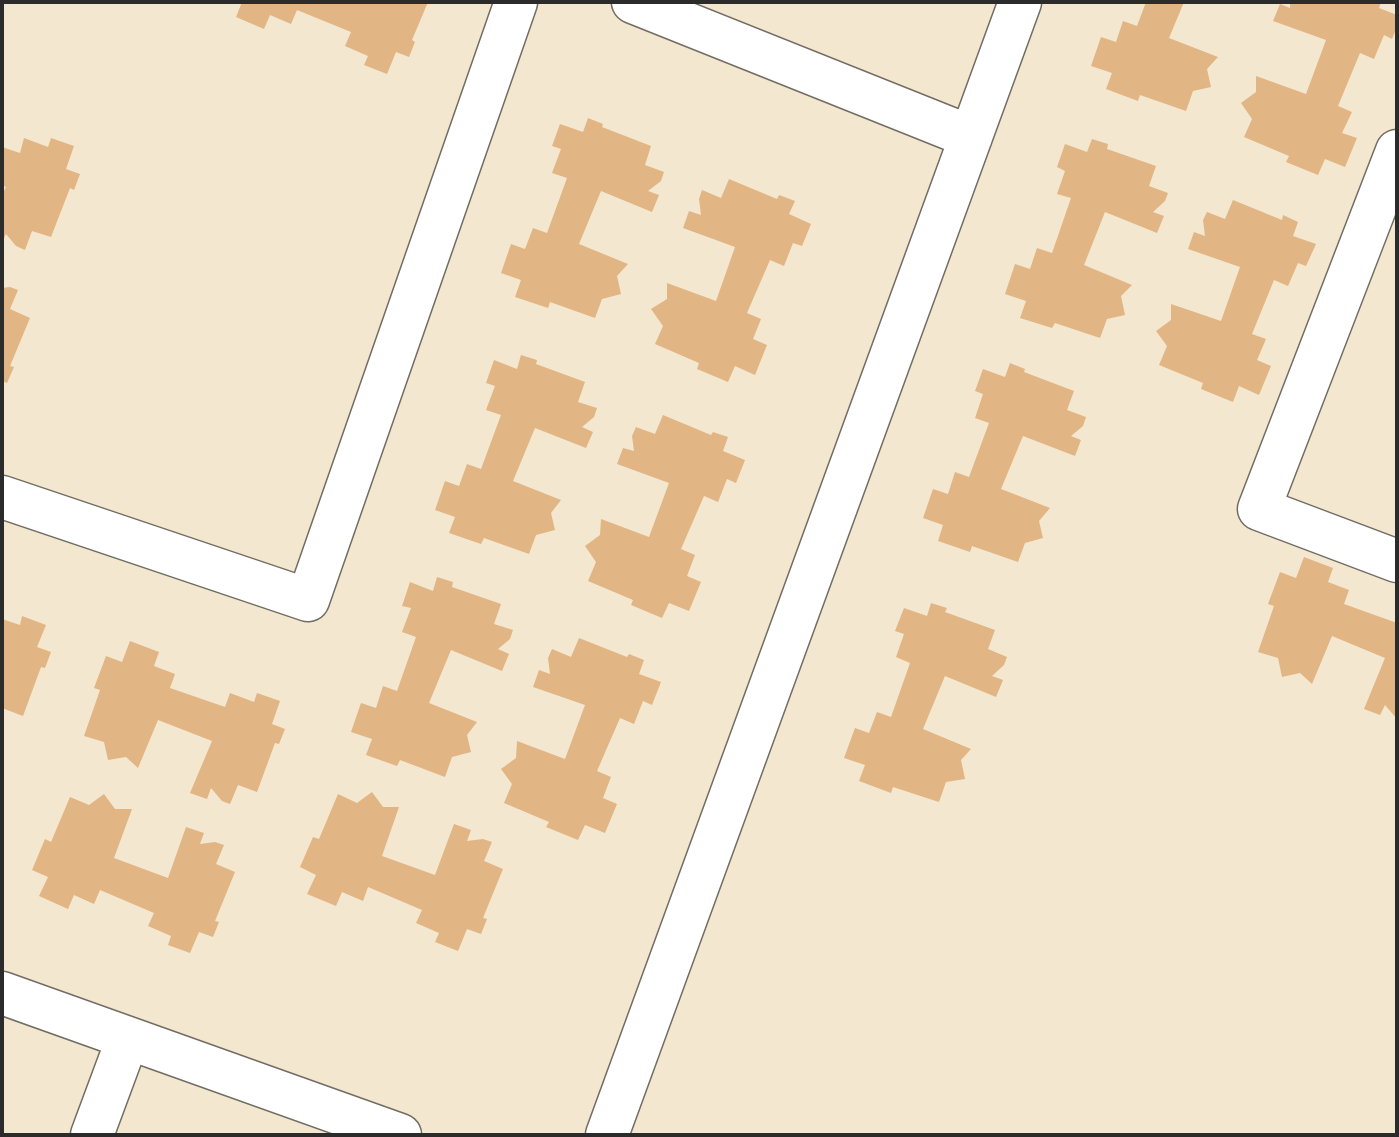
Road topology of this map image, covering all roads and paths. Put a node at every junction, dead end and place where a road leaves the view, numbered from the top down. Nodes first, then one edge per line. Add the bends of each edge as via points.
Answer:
1 (516, 2) edge
2 (633, 2) edge
3 (1020, 2) edge
4 (971, 137) junction
5 (1397, 151) edge
6 (2, 497) edge
7 (1397, 561) edge
8 (2, 993) edge
9 (128, 1038) junction
10 (92, 1135) edge
11 (400, 1135) edge
12 (607, 1135) edge

1 - 6 street via 308,600
2 - 4 street
3 - 4 street
4 - 12 street
5 - 7 street via 1259,509
8 - 9 street
9 - 10 street
9 - 11 street

